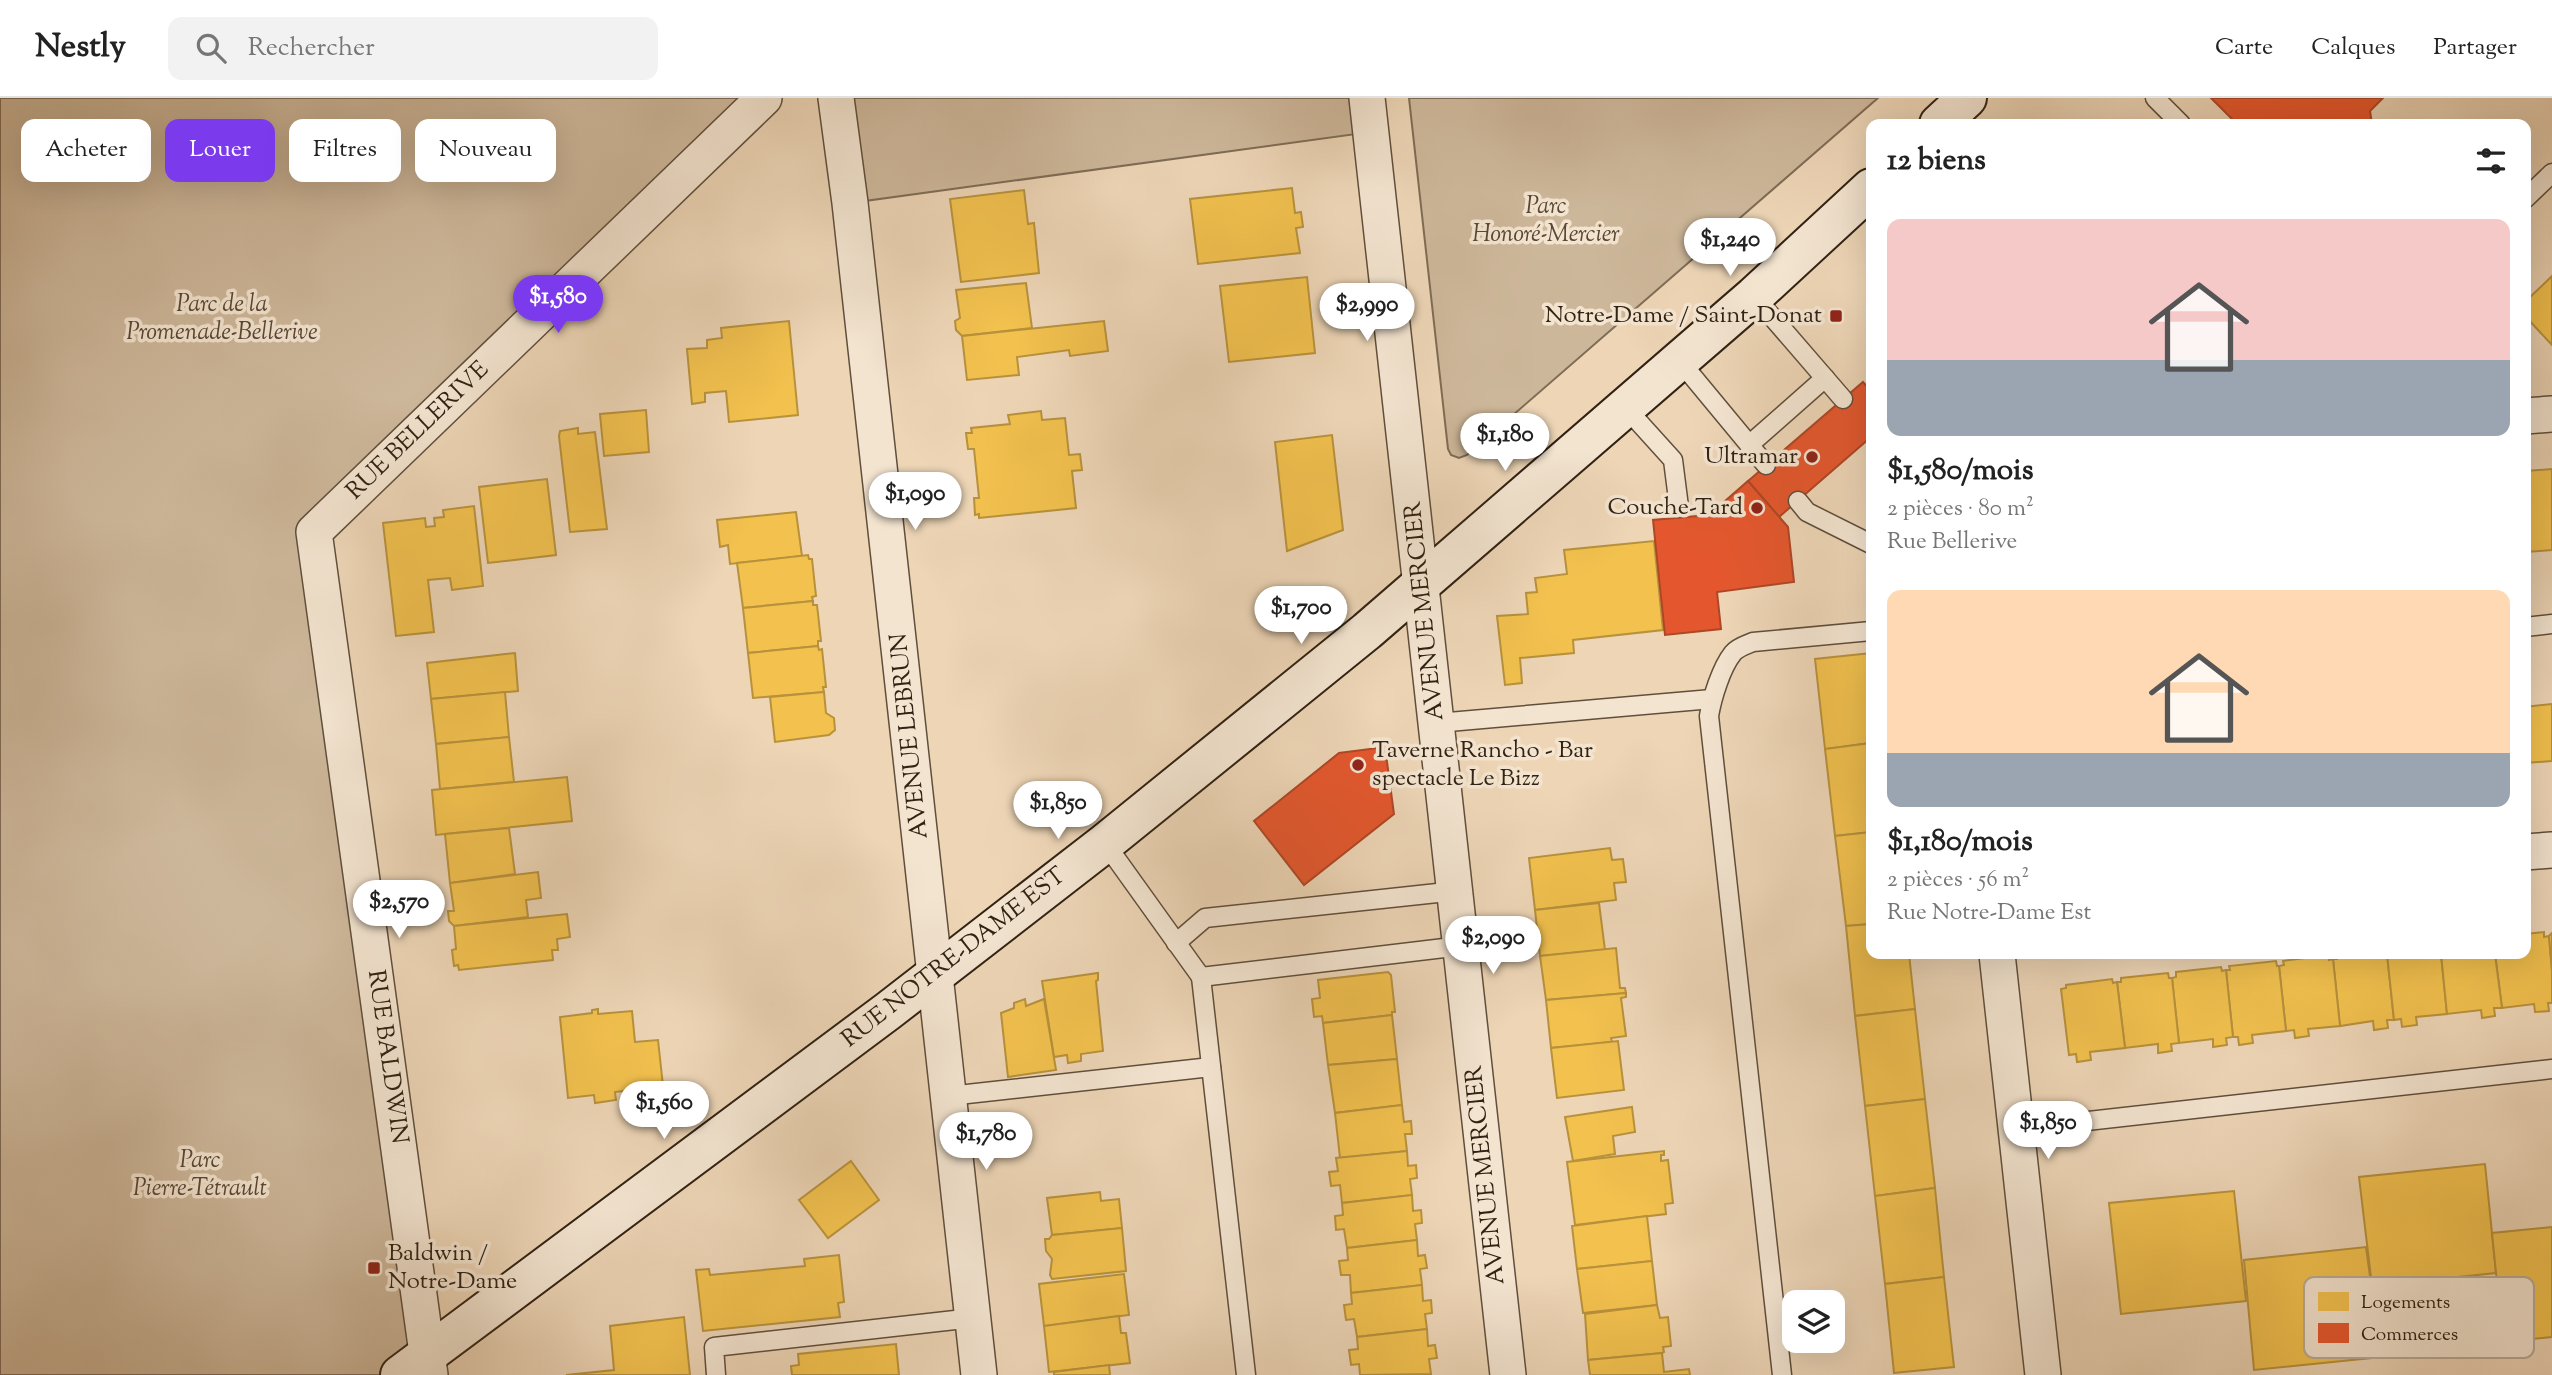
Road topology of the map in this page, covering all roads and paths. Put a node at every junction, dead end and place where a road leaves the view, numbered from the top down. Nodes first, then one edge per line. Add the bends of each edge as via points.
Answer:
1 (764, 98) edge
2 (836, 98) edge
3 (1367, 98) edge
4 (1967, 98) edge
5 (2155, 98) edge
6 (1944, 119) edge
7 (2171, 119) edge
8 (2552, 173) edge
9 (1866, 193) edge
10 (2531, 193) edge
11 (1754, 296) junction
12 (1679, 360) junction
13 (1825, 378) junction
14 (1843, 399) dead end
15 (1626, 408) junction
16 (2552, 414) edge
17 (2531, 416) edge
18 (1749, 445) junction
19 (1766, 465) dead end
20 (1798, 501) dead end
21 (1679, 508) dead end
22 (314, 532) joint
23 (1866, 542) edge
24 (1422, 582) junction
25 (2552, 624) edge
26 (2531, 626) edge
27 (1866, 631) edge
28 (1712, 699) junction
29 (1437, 723) junction
30 (1105, 843) junction
31 (2552, 849) edge
32 (2531, 851) edge
33 (1456, 891) junction
34 (1176, 943) junction
35 (1461, 946) junction
36 (1998, 959) edge
37 (936, 974) junction
38 (1201, 977) junction
39 (1212, 1067) junction
40 (2552, 1069) edge
41 (949, 1096) junction
42 (2016, 1129) junction
43 (973, 1318) junction
44 (419, 1368) edge
45 (716, 1375) edge
46 (979, 1375) edge
47 (1246, 1375) edge
48 (1508, 1375) edge
49 (1782, 1375) edge
50 (2043, 1375) edge

1 - 22 street, RUE BELLERIVE
2 - 37 street, AVENUE LEBRUN
3 - 24 street, AVENUE MERCIER
4 - 6 main road
5 - 7 lane
8 - 10 lane
9 - 11 main road, RUE NOTRE-DAME EST
11 - 12 main road, RUE NOTRE-DAME EST
11 - 13 lane
12 - 15 main road, RUE NOTRE-DAME EST
12 - 18 lane
13 - 14 lane
13 - 18 lane
15 - 21 lane via 1673,460
15 - 24 main road, RUE NOTRE-DAME EST
16 - 17 street
18 - 19 lane
20 - 23 lane via 1807,512
22 - 44 street, RUE BALDWIN
24 - 29 street, AVENUE MERCIER
24 - 30 main road, RUE NOTRE-DAME EST
25 - 26 lane
27 - 28 lane via 1742,646 1733,653
28 - 29 lane
28 - 49 lane via 1710,725
29 - 33 street, AVENUE MERCIER
30 - 34 lane
30 - 37 main road, RUE NOTRE-DAME EST
31 - 32 street
33 - 34 lane via 1205,918
33 - 35 street, AVENUE MERCIER
34 - 38 lane
35 - 38 lane
35 - 48 street, AVENUE MERCIER
36 - 42 street
37 - 41 street, AVENUE LEBRUN
37 - 44 main road, RUE NOTRE-DAME EST
38 - 39 lane
39 - 41 lane
39 - 47 lane
40 - 42 lane
41 - 43 street, AVENUE LEBRUN
42 - 50 street
43 - 45 lane via 714,1347
43 - 46 street, AVENUE LEBRUN

